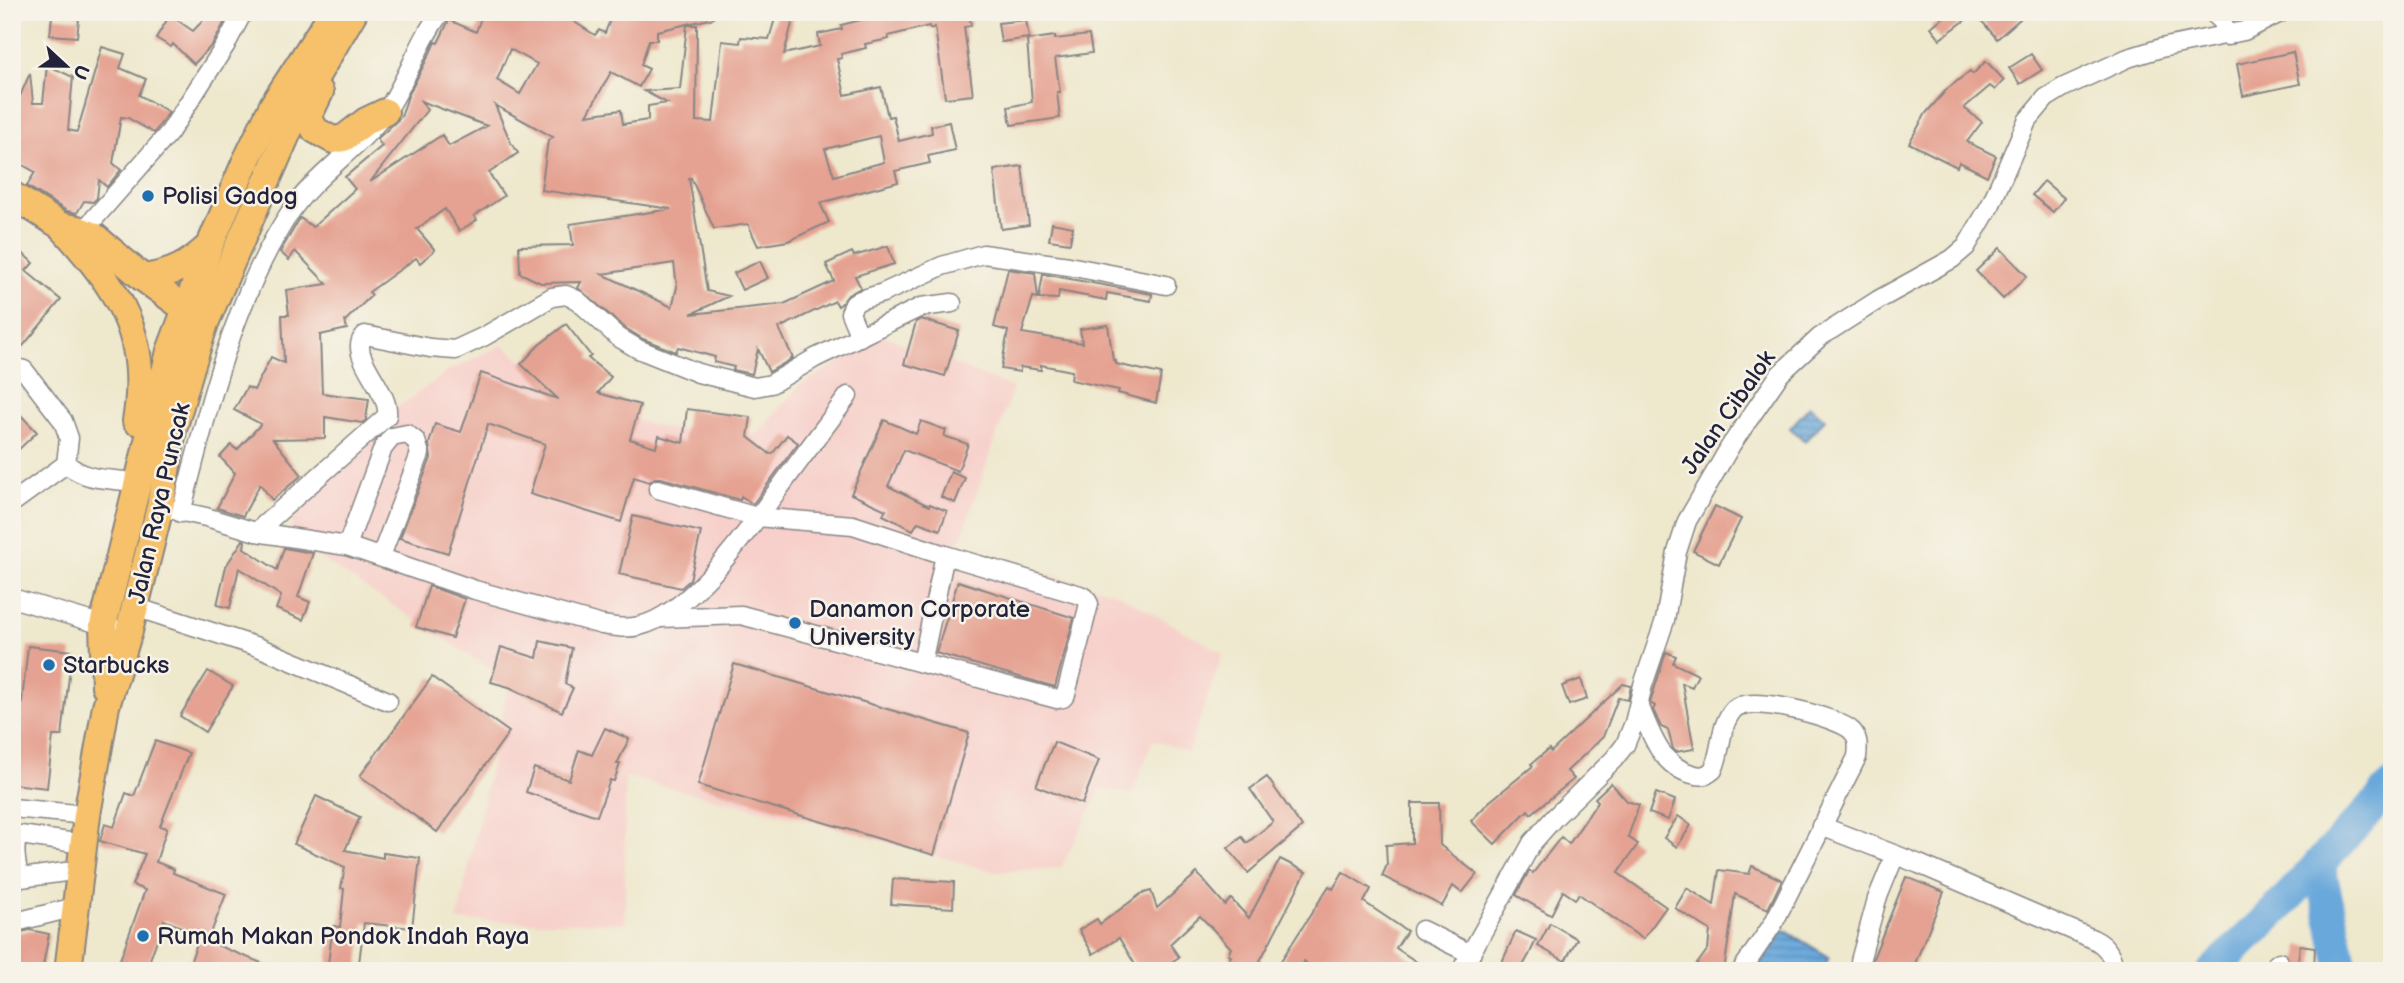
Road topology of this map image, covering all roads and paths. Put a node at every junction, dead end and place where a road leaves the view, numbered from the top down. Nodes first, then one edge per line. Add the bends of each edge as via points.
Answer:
1 (243, 12) edge
2 (333, 12) edge
3 (354, 12) edge
4 (441, 12) edge
5 (2212, 12) edge
6 (2282, 12) edge
7 (2228, 36) junction
8 (333, 47) junction
9 (385, 112) junction
10 (12, 195) edge
11 (73, 233) junction
12 (210, 245) junction
13 (143, 278) junction
14 (1166, 285) dead end
15 (953, 303) dead end
16 (195, 316) junction
17 (860, 337) junction
18 (12, 367) edge
19 (848, 396) dead end
20 (66, 464) junction
21 (125, 481) junction
22 (658, 489) dead end
23 (12, 503) edge
24 (170, 510) junction
25 (130, 513) junction
26 (757, 517) junction
27 (256, 532) junction
28 (347, 546) junction
29 (945, 555) junction
30 (382, 556) junction
31 (12, 598) edge
32 (660, 618) junction
33 (132, 619) junction
34 (103, 625) junction
35 (922, 663) junction
36 (388, 701) dead end
37 (1639, 705) junction
38 (106, 706) junction
39 (12, 807) edge
40 (87, 815) junction
41 (1821, 826) junction
42 (83, 844) junction
43 (1895, 855) junction
44 (80, 870) junction
45 (75, 907) junction
46 (12, 923) edge
47 (1422, 930) dead end
48 (1471, 954) junction
49 (1860, 961) dead end
50 (68, 971) edge
51 (1461, 971) edge
52 (1741, 971) edge
53 (2113, 971) edge

1 - 11 street via 169,133
2 - 12 highway via 273,105
3 - 8 highway
4 - 9 street
5 - 7 street
6 - 7 street, Jalan Cibalok
7 - 37 street, Jalan Cibalok via 2140,54 2046,98 2027,121 1983,220 1959,254 1820,337 1780,374 1687,521 1665,620
8 - 9 highway via 328,77 310,113 315,130 333,139 344,138
8 - 16 highway
9 - 24 street via 302,197 253,281
10 - 11 highway
11 - 13 highway via 104,243
11 - 21 highway via 117,294 134,337 141,384
12 - 13 highway via 181,268
12 - 16 highway
13 - 16 highway
14 - 17 street via 983,254 857,302 850,313
15 - 17 street via 921,307
16 - 24 highway, Jalan Raya Puncak via 173,430
16 - 25 highway, Jalan Raya Puncak via 159,389
17 - 27 street via 771,384 755,387 722,381 638,349 566,295 552,297 455,350 365,335 359,352 383,395 387,416
18 - 20 street via 24,370 63,421 69,438
19 - 26 street
20 - 21 street via 88,477
20 - 23 street
21 - 25 highway
22 - 26 street
24 - 27 street
24 - 33 highway, Jalan Raya Puncak
25 - 34 highway, Jalan Raya Puncak
26 - 29 street via 853,526
26 - 32 street via 706,580
27 - 28 street
28 - 30 street
28 - 30 street via 383,448 392,437 407,434 416,441 420,454
29 - 35 street
29 - 35 street via 1080,595 1089,607 1063,698
30 - 32 street via 433,577 602,625 640,626
31 - 34 street
32 - 35 street via 741,615
33 - 34 street
33 - 36 street via 258,647
33 - 38 highway, Jalan Raya Puncak
34 - 38 highway, Jalan Raya Puncak
37 - 41 street via 1666,761 1701,776 1713,770 1725,725 1739,706 1780,707 1851,730 1858,742 1857,757
37 - 48 street, Jalan Cibalok via 1619,753 1526,851
38 - 40 highway, Jalan Raya Puncak
39 - 40 street
40 - 42 highway, Jalan Raya Puncak
41 - 43 street
41 - 52 street via 1773,923
42 - 44 highway, Jalan Raya Puncak
42 - 44 street via 20,835 16,842 22,878
43 - 49 street
43 - 53 street via 2101,943 2114,963
44 - 45 highway, Jalan Raya Puncak
45 - 46 street
45 - 50 highway, Jalan Raya Puncak
47 - 48 street
48 - 51 street, Jalan Cibalok

